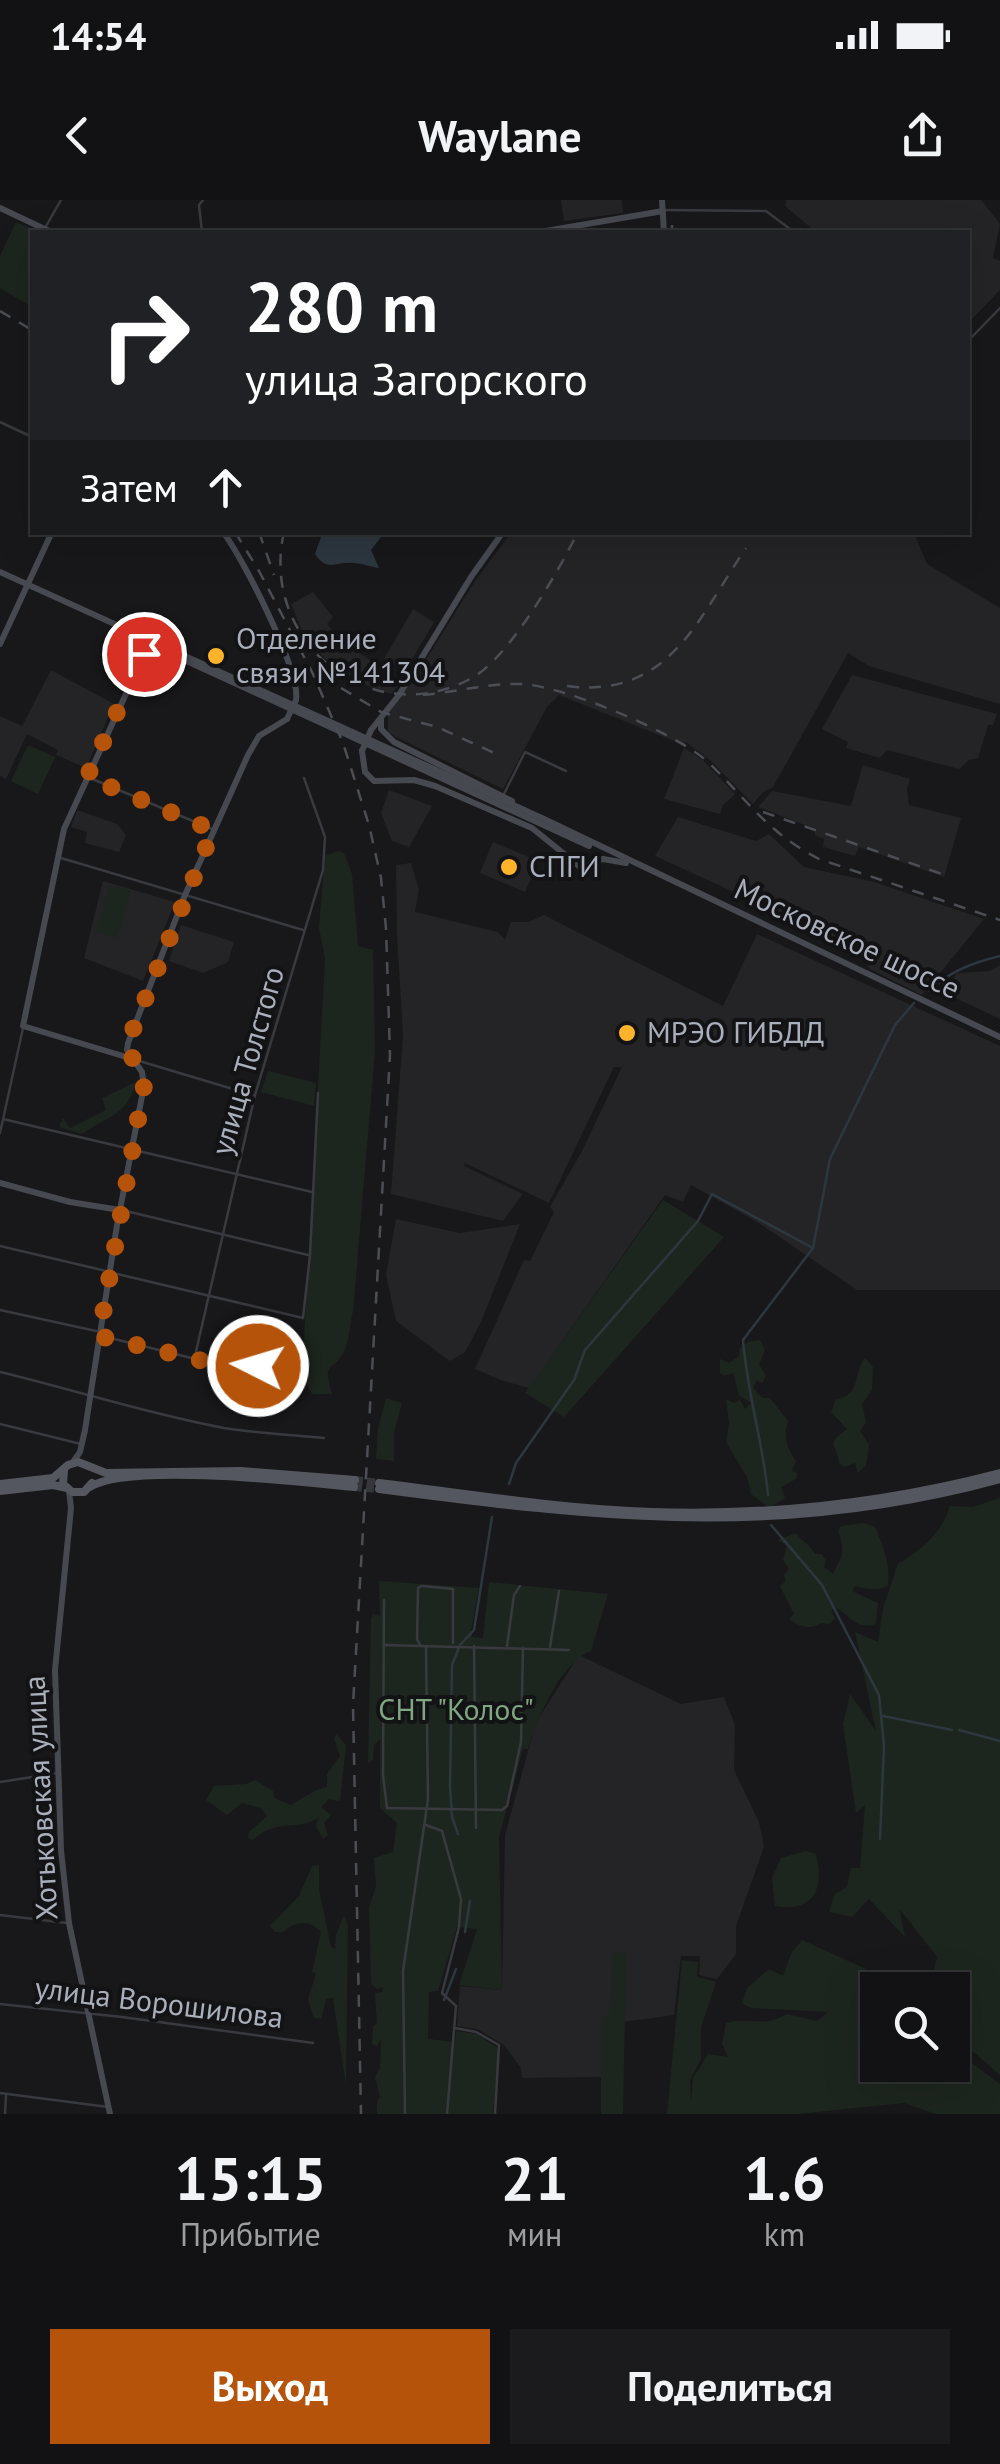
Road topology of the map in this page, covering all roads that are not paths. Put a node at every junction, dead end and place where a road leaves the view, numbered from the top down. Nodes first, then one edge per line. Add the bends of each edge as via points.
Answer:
1 (61, 200) edge
2 (203, 200) edge
3 (662, 200) edge
4 (675, 200) edge
5 (0, 208) edge
6 (663, 210) junction
7 (676, 210) junction
8 (46, 230) edge
9 (48, 230) edge
10 (202, 230) edge
11 (551, 230) edge
12 (664, 230) edge
13 (791, 230) edge
14 (1000, 308) edge
15 (970, 339) edge
16 (0, 422) edge
17 (30, 436) edge
18 (51, 535) edge
19 (225, 535) edge
20 (501, 535) edge
21 (0, 572) edge
22 (29, 585) junction
23 (0, 644) edge
24 (149, 644) junction
25 (382, 716) junction
26 (397, 756) junction
27 (566, 771) dead end
28 (87, 777) junction
29 (304, 778) dead end
30 (503, 795) junction
31 (544, 820) junction
32 (212, 832) junction
33 (570, 838) junction
34 (592, 846) junction
35 (60, 857) junction
36 (626, 862) junction
37 (578, 866) junction
38 (676, 883) junction
39 (186, 894) junction
40 (304, 930) junction
41 (24, 1026) junction
42 (1000, 1037) edge
43 (134, 1059) junction
44 (318, 1093) dead end
45 (255, 1096) junction
46 (3, 1119) junction
47 (0, 1134) edge
48 (132, 1150) junction
49 (237, 1174) junction
50 (0, 1184) edge
51 (313, 1192) junction
52 (120, 1210) junction
53 (223, 1235) junction
54 (0, 1246) edge
55 (310, 1256) junction
56 (109, 1272) junction
57 (210, 1295) junction
58 (0, 1310) edge
59 (99, 1336) junction
60 (259, 1354) dead end
61 (195, 1356) junction
62 (0, 1372) edge
63 (90, 1397) junction
64 (0, 1424) edge
65 (84, 1430) junction
66 (324, 1438) dead end
67 (82, 1444) junction
68 (68, 1467) junction
69 (89, 1467) junction
70 (1000, 1476) edge
71 (379, 1486) tunnel mouth
72 (0, 1487) edge
73 (90, 1487) junction
74 (68, 1489) junction
75 (81, 1493) junction
76 (67, 1536) junction
77 (520, 1586) dead end
78 (560, 1591) dead end
79 (384, 1600) dead end
80 (382, 1645) junction
81 (453, 1645) junction
82 (424, 1646) junction
83 (474, 1646) junction
84 (507, 1647) junction
85 (522, 1648) junction
86 (550, 1648) junction
87 (568, 1650) dead end
88 (58, 1773) junction
89 (0, 1782) edge
90 (427, 1809) junction
91 (476, 1810) junction
92 (426, 1826) junction
93 (476, 1828) dead end
94 (0, 1914) edge
95 (69, 1923) junction
96 (0, 2004) edge
97 (88, 2014) junction
98 (455, 2028) junction
99 (313, 2043) dead end
100 (0, 2093) edge
101 (6, 2094) junction
102 (109, 2110) edge
103 (6, 2114) edge
104 (405, 2114) edge
105 (447, 2114) edge
106 (496, 2114) edge

1 - 9 street
2 - 10 street
3 - 6 main road
4 - 7 street
5 - 8 main road
6 - 7 street
6 - 11 main road
6 - 12 main road
7 - 13 street via 766,211
14 - 15 street
16 - 17 street
18 - 22 main road
19 - 32 main road, bridge via 296,682 296,700 285,720 253,744
20 - 25 main road
21 - 22 main road
22 - 23 main road
22 - 24 main road
22 - 26 main road
24 - 26 main road
24 - 28 main road
25 - 30 main road via 381,729 394,742
25 - 37 main road, bridge via 362,751 364,772 374,780 414,780 444,790 532,828
26 - 31 main road, Московское шоссе
26 - 33 main road, Московское шоссе
27 - 30 street via 526,752
28 - 32 street
28 - 35 main road via 64,829
29 - 40 street, улица Толстого via 325,837 323,870
30 - 31 main road
31 - 34 main road, Московское шоссе
32 - 39 main road
33 - 34 main road, Московское шоссе
33 - 37 main road via 588,852
34 - 36 main road, Московское шоссе
34 - 37 main road via 591,860
34 - 38 main road, Московское шоссе
35 - 39 street
35 - 41 main road
36 - 37 main road
36 - 38 main road, Московское шоссе
38 - 42 main road, Московское шоссе
39 - 40 street
39 - 43 main road via 128,1042
40 - 45 street, улица Толстого
41 - 43 main road
41 - 46 street
43 - 45 street
43 - 48 main road via 144,1086
44 - 51 street
45 - 49 street, улица Толстого
46 - 47 street
46 - 48 street
48 - 49 street
48 - 52 main road
49 - 51 street
49 - 53 street, улица Толстого
50 - 52 main road
51 - 55 street
52 - 53 street
52 - 56 main road
53 - 55 street
53 - 57 street, улица Толстого
54 - 56 street
55 - 57 street via 304,1318
56 - 57 street
56 - 59 main road
57 - 61 street, улица Толстого
58 - 59 street
59 - 61 street
59 - 63 main road
60 - 61 street via 258,1366
62 - 63 street
63 - 65 main road
63 - 66 street via 221,1427
64 - 67 street
65 - 67 main road
65 - 69 main road
67 - 68 main road
68 - 69 main road
68 - 72 main road via 53,1478
68 - 74 main road via 62,1481
69 - 73 main road
69 - 73 main road via 106,1473 241,1471 355,1483 164,1476 106,1479
70 - 71 main road via 855,1504 719,1513 610,1510
72 - 74 main road
73 - 75 main road
74 - 75 main road
74 - 76 main road
75 - 76 main road
76 - 88 main road, Хотьковская улица via 56,1637
77 - 84 street
78 - 86 street
79 - 80 street
80 - 82 street
80 - 90 street via 384,1806
81 - 82 street
81 - 82 street via 452,1589 422,1586 417,1639
81 - 83 street
82 - 90 street
83 - 84 street
83 - 91 street
84 - 85 street
85 - 86 street
85 - 91 street via 521,1742 506,1806
86 - 87 street
88 - 89 street
88 - 95 main road, Хотьковская улица
90 - 91 street
90 - 92 street
91 - 93 street
92 - 98 street via 442,1831 460,1899 442,1993 456,2006
92 - 104 street via 404,1971
94 - 95 street
95 - 97 main road, Хотьковская улица
96 - 97 street, улица Ворошилова
97 - 99 street, улица Ворошилова
97 - 102 main road, Хотьковская улица
98 - 105 street
98 - 106 street via 499,2045
100 - 101 street
101 - 102 street
101 - 103 street

